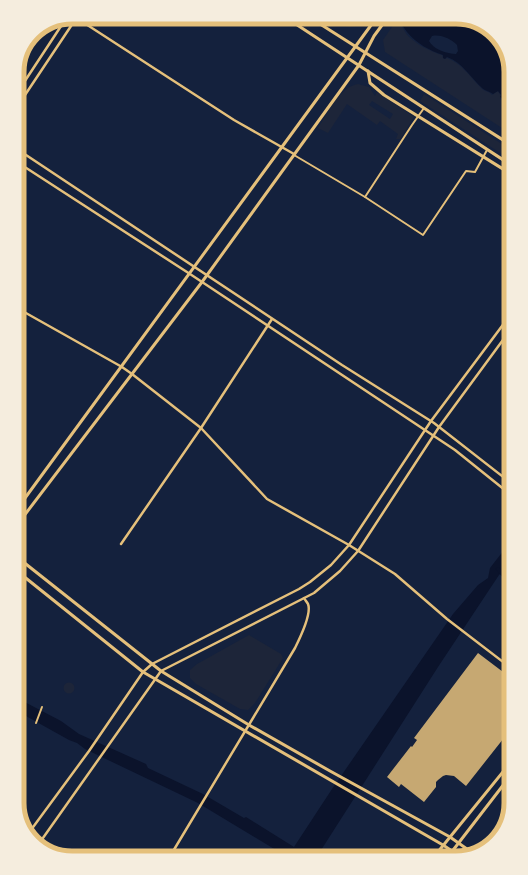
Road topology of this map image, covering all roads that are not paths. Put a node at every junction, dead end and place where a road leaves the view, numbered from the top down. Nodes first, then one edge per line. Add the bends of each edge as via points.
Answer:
1 (71, 24) edge
2 (87, 24) edge
3 (296, 24) edge
4 (320, 24) edge
5 (372, 24) edge
6 (383, 24) edge
7 (61, 26) edge
8 (355, 46) junction
9 (365, 53) junction
10 (348, 58) junction
11 (358, 65) junction
12 (368, 71) junction
13 (24, 82) edge
14 (24, 96) edge
15 (424, 108) junction
16 (418, 116) junction
17 (504, 142) edge
18 (282, 148) junction
19 (488, 150) junction
20 (24, 154) edge
21 (294, 154) junction
22 (483, 157) junction
23 (504, 160) edge
24 (24, 167) edge
25 (504, 170) edge
26 (365, 197) junction
27 (195, 267) junction
28 (190, 274) junction
29 (207, 275) junction
30 (202, 282) junction
31 (24, 312) edge
32 (272, 319) junction
33 (504, 323) edge
34 (268, 326) junction
35 (504, 338) edge
36 (122, 367) junction
37 (132, 374) junction
38 (431, 421) junction
39 (439, 427) junction
40 (201, 428) junction
41 (425, 430) junction
42 (434, 436) junction
43 (504, 478) edge
44 (504, 489) edge
45 (30, 492) junction
46 (24, 498) edge
47 (24, 500) edge
48 (24, 516) edge
49 (121, 544) dead end
50 (349, 545) junction
51 (358, 551) junction
52 (24, 563) edge
53 (24, 577) edge
54 (304, 598) junction
55 (504, 663) edge
56 (152, 664) junction
57 (161, 671) junction
58 (143, 672) junction
59 (154, 679) junction
60 (42, 707) dead end
61 (36, 722) dead end
62 (249, 725) junction
63 (245, 731) junction
64 (504, 771) edge
65 (504, 784) edge
66 (32, 829) edge
67 (450, 837) junction
68 (41, 840) edge
69 (459, 843) junction
70 (443, 845) junction
71 (467, 849) edge
72 (173, 851) edge
73 (438, 851) edge
74 (452, 851) joint

1 - 14 main road
2 - 18 main road via 234,120
3 - 10 main road
4 - 8 main road
5 - 8 main road
6 - 9 main road
7 - 13 main road
8 - 9 main road
8 - 10 main road
9 - 11 main road
9 - 17 main road
10 - 11 main road
10 - 18 main road
11 - 12 main road
11 - 21 main road
12 - 15 main road
12 - 16 main road via 370,83
15 - 16 street
15 - 19 main road
16 - 22 main road
16 - 26 street
18 - 21 main road
18 - 27 main road
19 - 22 street
19 - 23 main road
20 - 27 main road
21 - 26 street
21 - 29 main road
22 - 25 main road
22 - 26 street via 475,172 466,171 423,235
24 - 28 main road
27 - 28 main road
27 - 29 main road
28 - 30 main road
28 - 36 main road
29 - 30 main road
29 - 32 main road
30 - 34 main road
30 - 37 main road
31 - 36 main road
32 - 34 main road
32 - 38 main road
33 - 38 main road
34 - 40 main road
34 - 41 main road
35 - 39 main road
36 - 37 main road
36 - 45 main road
37 - 40 main road
37 - 48 main road
38 - 39 main road
38 - 41 main road
39 - 42 main road
39 - 43 main road
40 - 49 main road
40 - 50 main road via 267,499
41 - 42 main road
41 - 50 main road
42 - 44 main road
42 - 51 main road
45 - 46 main road
45 - 47 main road
50 - 51 main road
50 - 56 main road via 331,565 299,589
51 - 54 main road via 340,571
51 - 55 main road via 395,574 450,622
52 - 56 main road
53 - 58 main road
54 - 57 main road
54 - 62 main road via 309,611 302,633
56 - 57 main road
56 - 58 main road
57 - 59 main road
57 - 62 main road
58 - 59 main road
58 - 66 main road via 98,739
59 - 63 main road
59 - 68 main road
60 - 61 street
62 - 63 main road
62 - 67 main road
63 - 70 main road
63 - 72 main road
64 - 67 main road
65 - 69 main road
67 - 69 main road
67 - 70 main road
69 - 71 main road
69 - 74 main road
70 - 73 main road
70 - 74 main road

